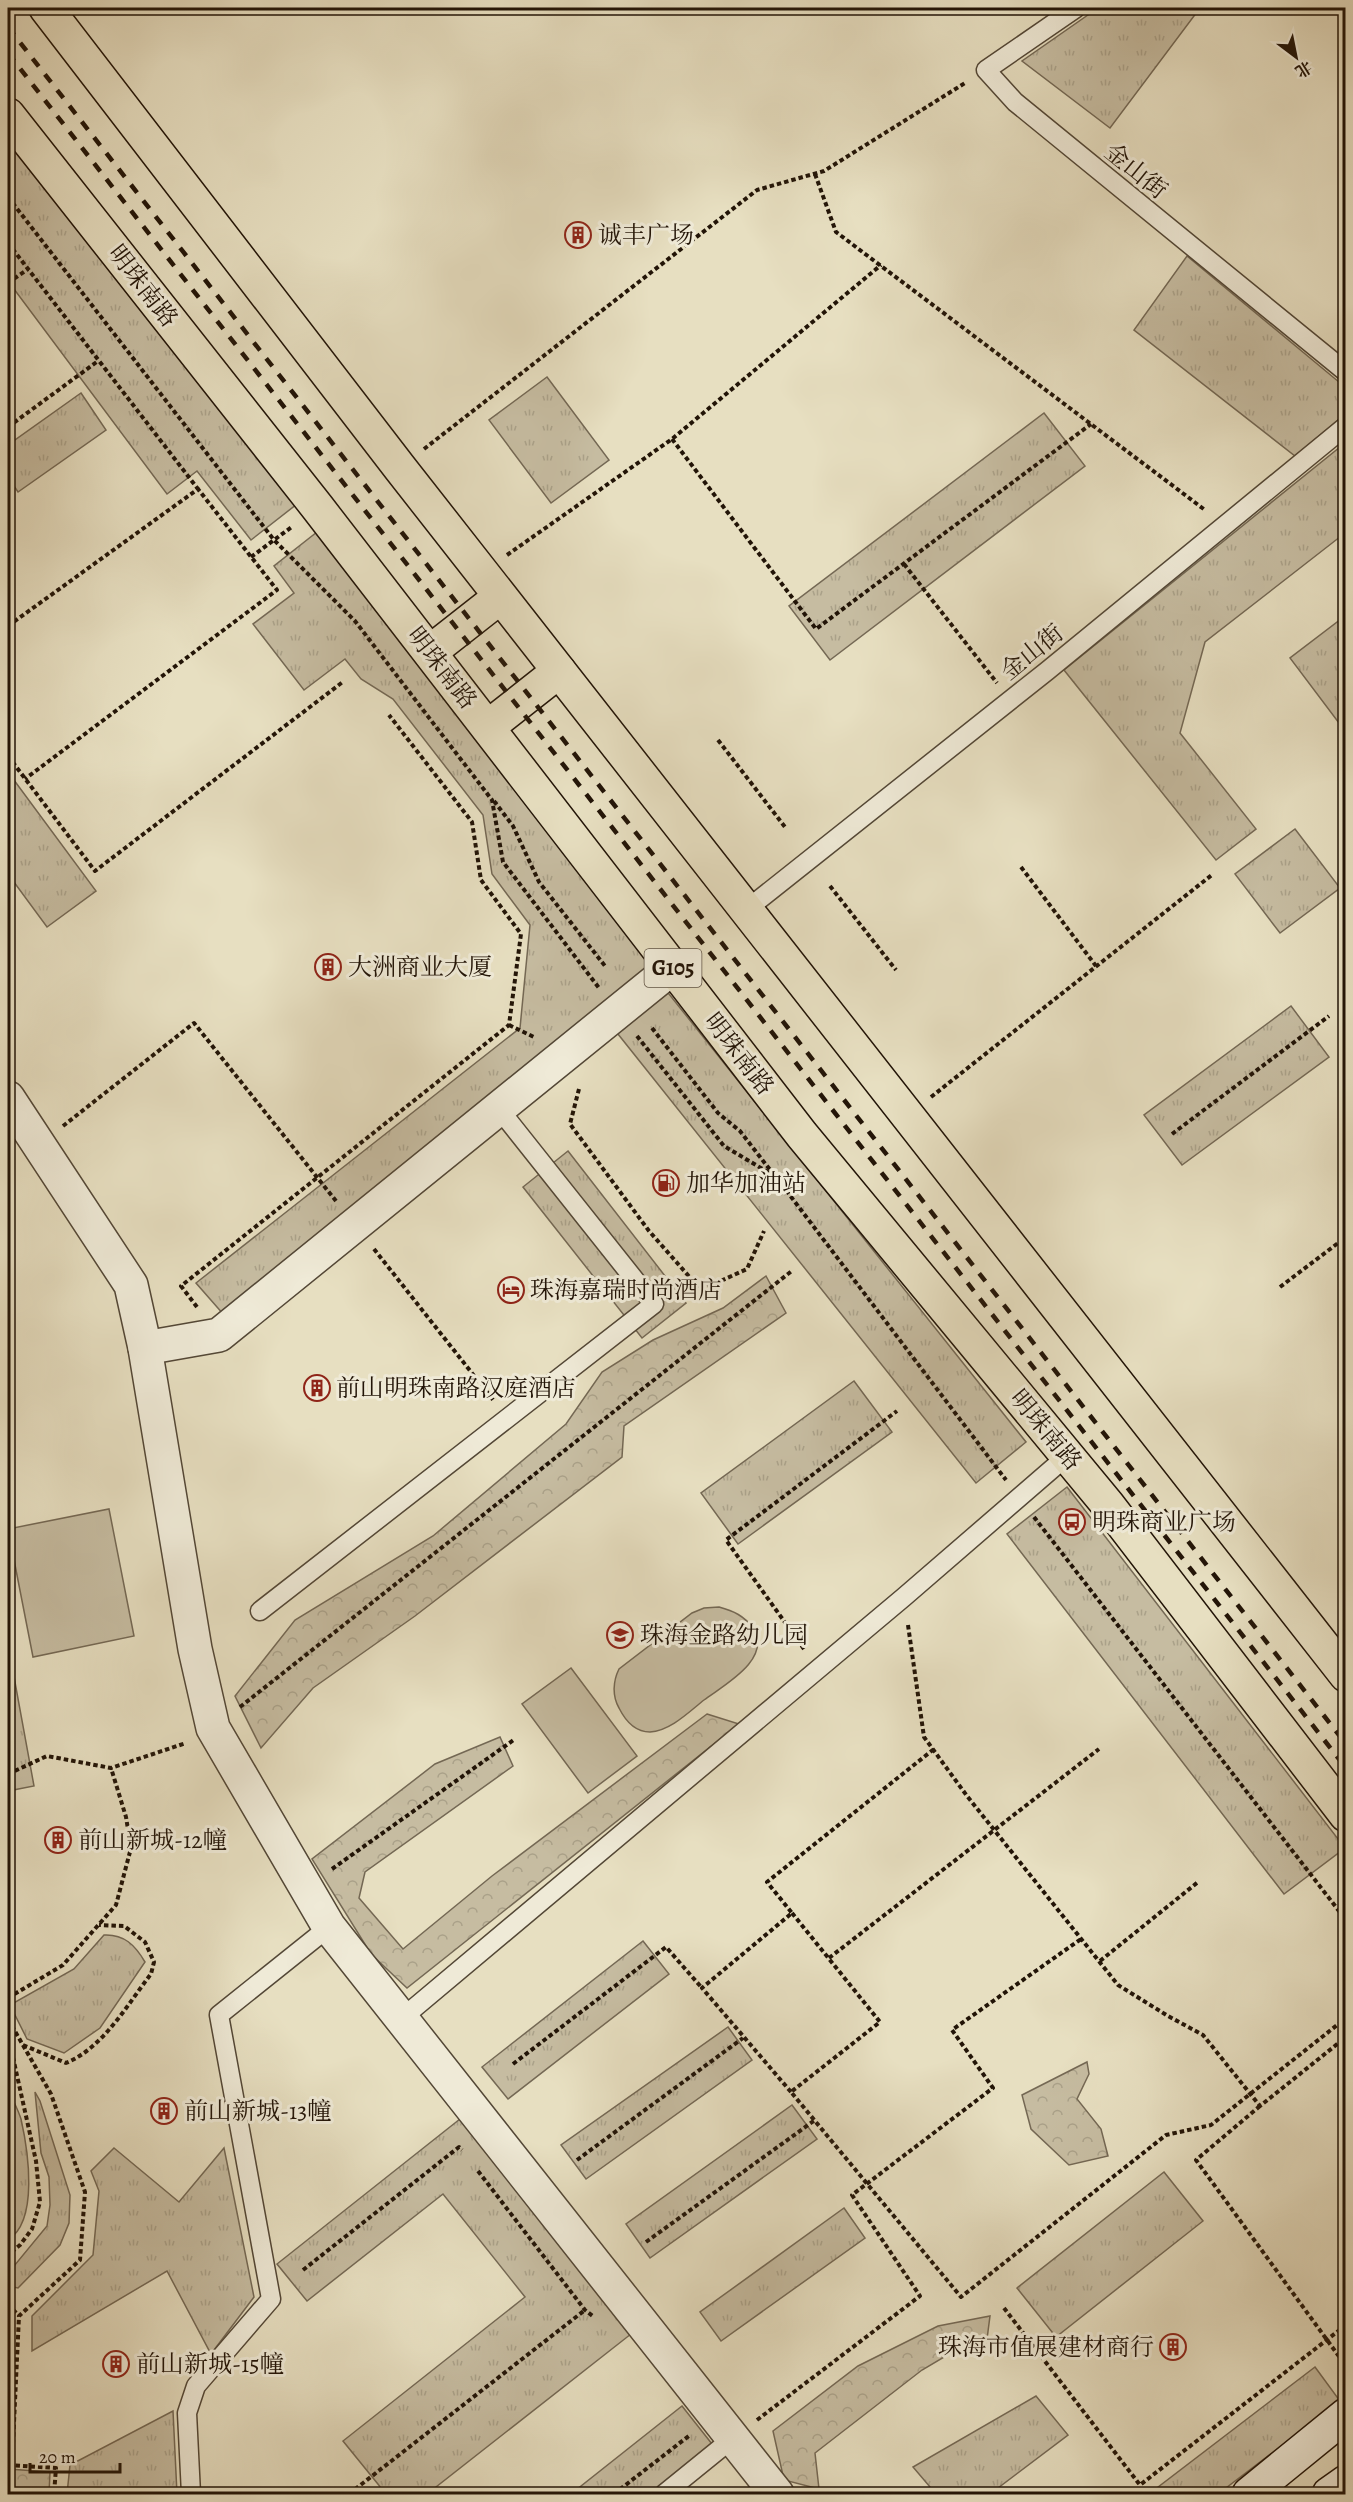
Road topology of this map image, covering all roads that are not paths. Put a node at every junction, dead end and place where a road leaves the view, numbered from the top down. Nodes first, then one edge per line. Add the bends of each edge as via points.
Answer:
1 (46, 8) edge
2 (1076, 8) edge
3 (8, 115) edge
4 (1346, 372) edge
5 (1346, 426) edge
6 (491, 585) junction
7 (430, 652) junction
8 (559, 671) junction
9 (488, 727) junction
10 (746, 910) junction
11 (672, 968) junction
12 (8, 1098) edge
13 (499, 1109) junction
14 (145, 1348) junction
15 (1067, 1456) junction
16 (260, 1611) dead end
17 (1346, 1675) edge
18 (1346, 1815) edge
19 (329, 1927) junction
20 (401, 2019) junction
21 (1346, 2415) edge
22 (734, 2438) junction
23 (1346, 2482) edge
24 (191, 2494) edge
25 (664, 2494) edge
26 (777, 2494) edge
27 (1249, 2494) edge
28 (1329, 2494) edge

1 - 6 highway
2 - 4 lane, 金山街 via 986,70 1015,102
3 - 7 highway, 明珠南路 / G105
5 - 10 lane, 金山街
6 - 7 highway
6 - 8 highway
7 - 9 highway, 明珠南路 / G105
8 - 9 highway
8 - 10 highway
9 - 11 highway, 明珠南路 / G105
10 - 17 highway
11 - 13 street
11 - 15 highway, 明珠南路 / G105 via 802,1135
12 - 14 street via 131,1285
13 - 14 street via 219,1335
13 - 16 lane via 654,1304
14 - 19 street via 195,1648 202,1734
15 - 18 highway, 明珠南路 / G105
15 - 20 lane
19 - 20 street
19 - 24 lane via 219,2015 271,2299 196,2386 187,2413
20 - 22 street
21 - 27 street
22 - 25 lane
22 - 26 street
23 - 28 street

